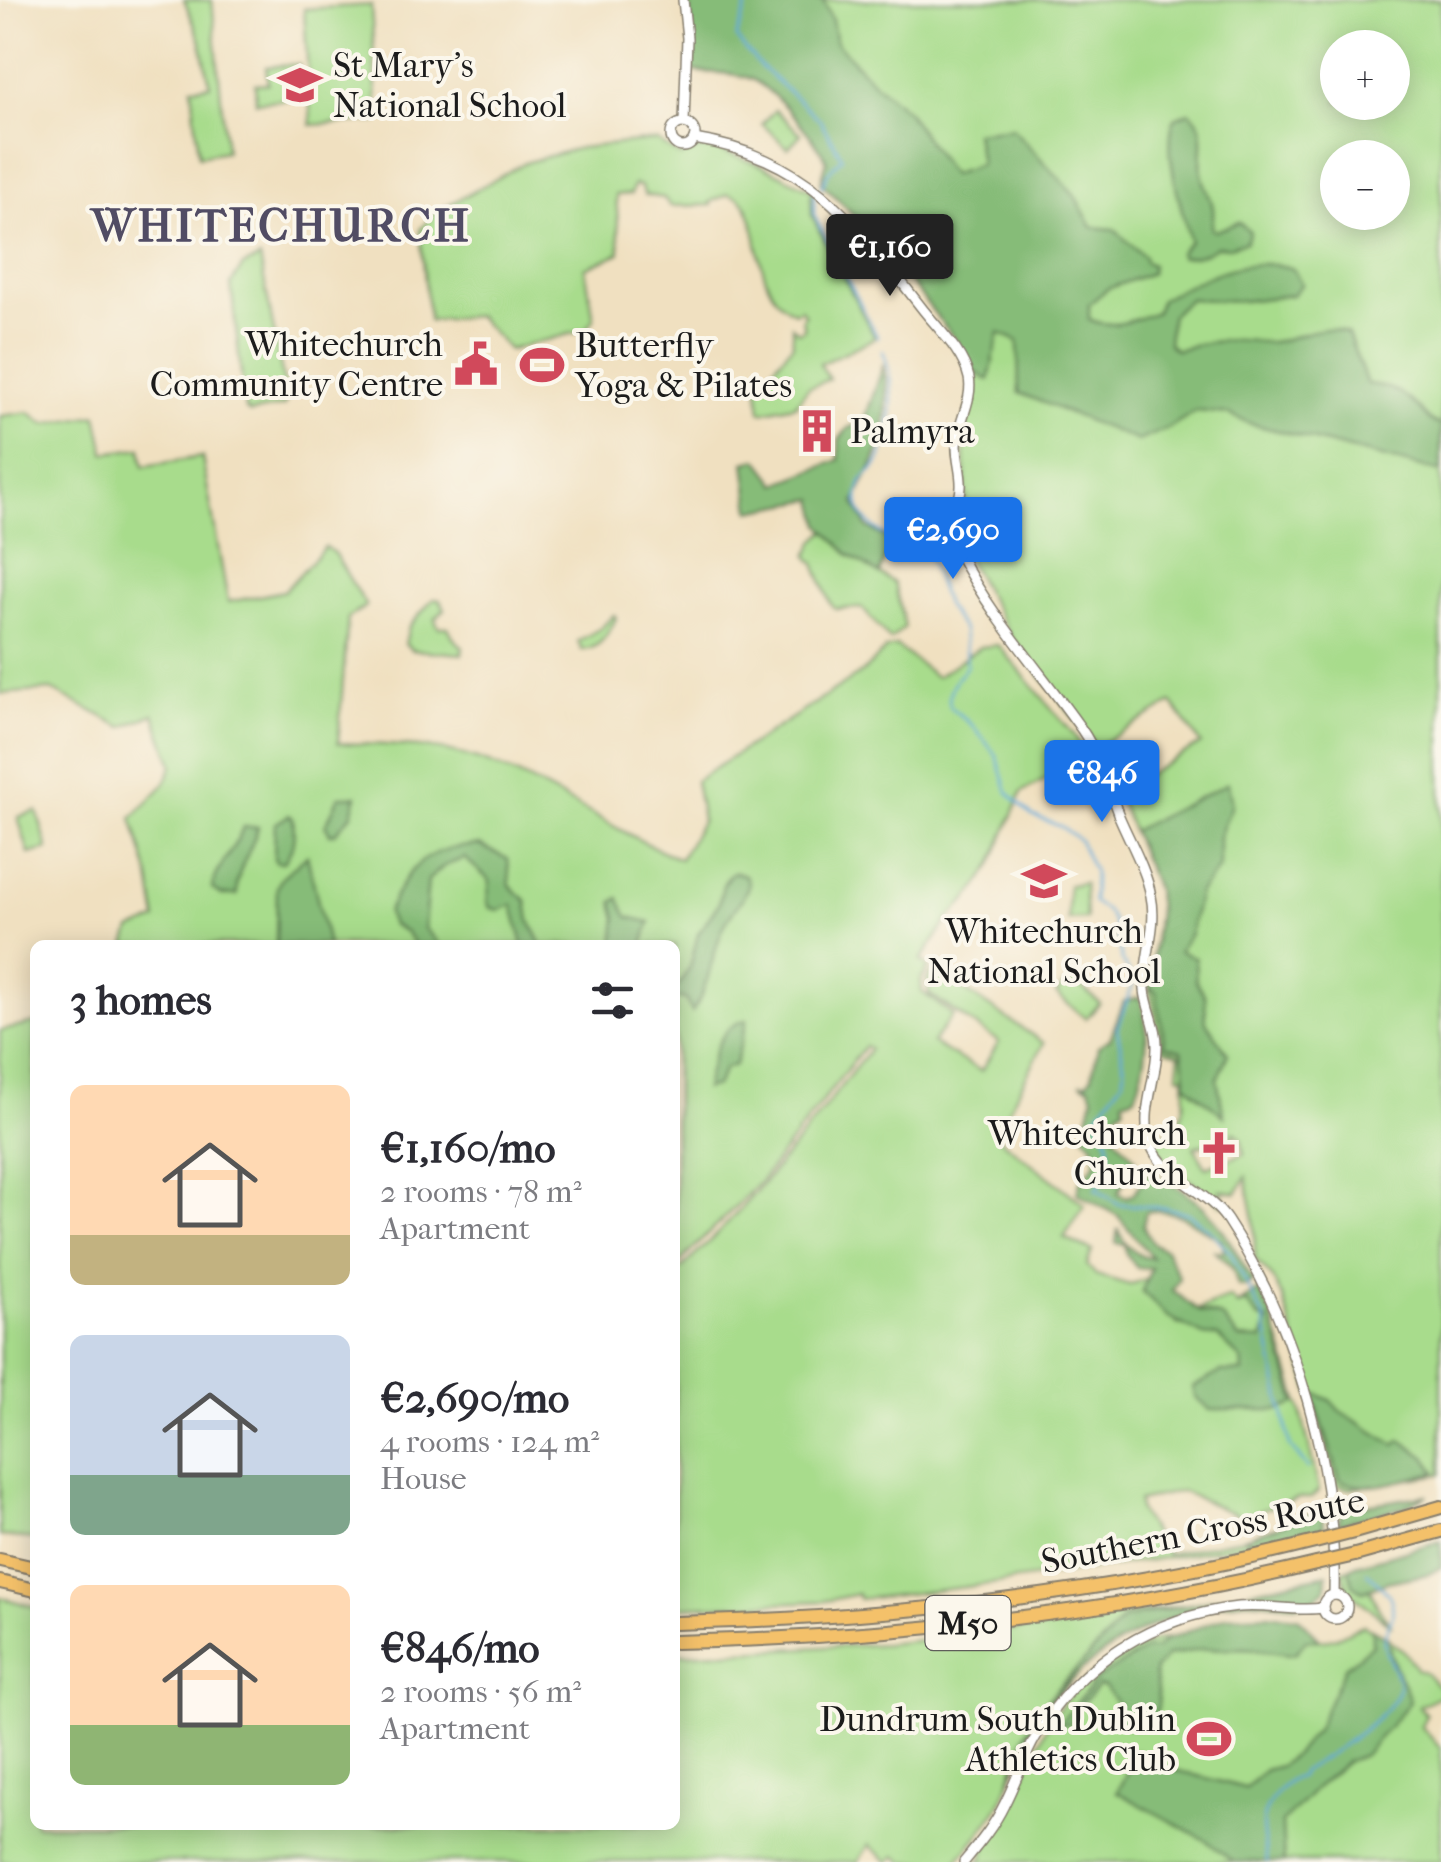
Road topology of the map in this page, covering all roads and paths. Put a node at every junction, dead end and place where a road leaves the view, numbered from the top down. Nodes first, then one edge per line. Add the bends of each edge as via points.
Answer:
1 (683, 0) edge
2 (684, 124) junction
3 (694, 139) junction
4 (1441, 1507) edge
5 (1441, 1531) edge
6 (0, 1560) edge
7 (30, 1567) edge
8 (0, 1582) edge
9 (30, 1589) edge
10 (1334, 1594) junction
11 (1322, 1608) junction
12 (680, 1623) edge
13 (680, 1642) edge
14 (964, 1862) edge

1 - 2 street
2 - 3 street
2 - 3 street via 673,128 672,142 686,147
3 - 10 street via 754,154 819,189 881,255 968,374 956,445 954,540 1000,622 1084,733 1150,889 1146,990 1157,1050 1148,1136 1163,1163 1225,1218 1281,1321 1326,1486
4 - 12 highway, Southern Cross Route / M50, bridge via 1219,1564 1042,1594 855,1615
5 - 13 highway, Southern Cross Route / M50, bridge via 1176,1593 995,1620
6 - 7 highway
8 - 9 highway
10 - 11 street
10 - 11 street via 1348,1606 1345,1614 1334,1620
11 - 14 street via 1216,1610 1155,1629 1114,1652 1055,1708 999,1814

